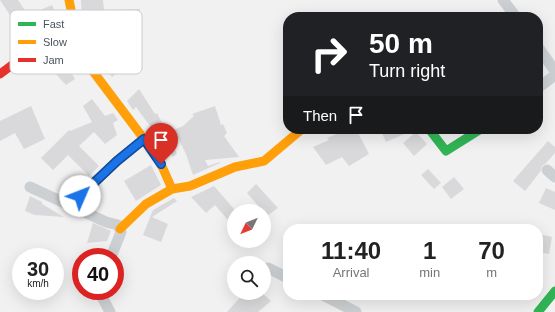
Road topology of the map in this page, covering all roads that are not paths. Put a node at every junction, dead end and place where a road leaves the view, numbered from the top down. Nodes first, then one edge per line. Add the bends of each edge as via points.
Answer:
1 (70, 0) edge
2 (503, 0) edge
3 (72, 10) edge
4 (512, 12) edge
5 (543, 55) edge
6 (10, 68) edge
7 (555, 71) edge
8 (0, 74) edge
9 (94, 74) edge
10 (555, 75) edge
11 (543, 84) edge
12 (296, 134) edge
13 (433, 134) edge
14 (473, 134) edge
15 (144, 139) junction
16 (30, 187) dead end
17 (172, 189) junction
18 (70, 206) junction
19 (120, 228) junction
20 (115, 248) edge
21 (271, 270) edge
22 (283, 276) edge
23 (555, 291) edge
24 (104, 300) edge
25 (333, 300) edge
26 (110, 312) edge
27 (356, 312) edge
28 (538, 312) edge

1 - 3 street
2 - 4 street
5 - 7 street
6 - 8 street
9 - 15 street
10 - 11 street
12 - 17 street via 264,161 235,167 190,186
13 - 14 street via 446,151
15 - 17 street via 161,164
15 - 18 street
16 - 18 street
17 - 19 street via 146,204
18 - 19 street via 116,224
19 - 20 street
21 - 22 street
23 - 28 street
24 - 26 street
25 - 27 street

